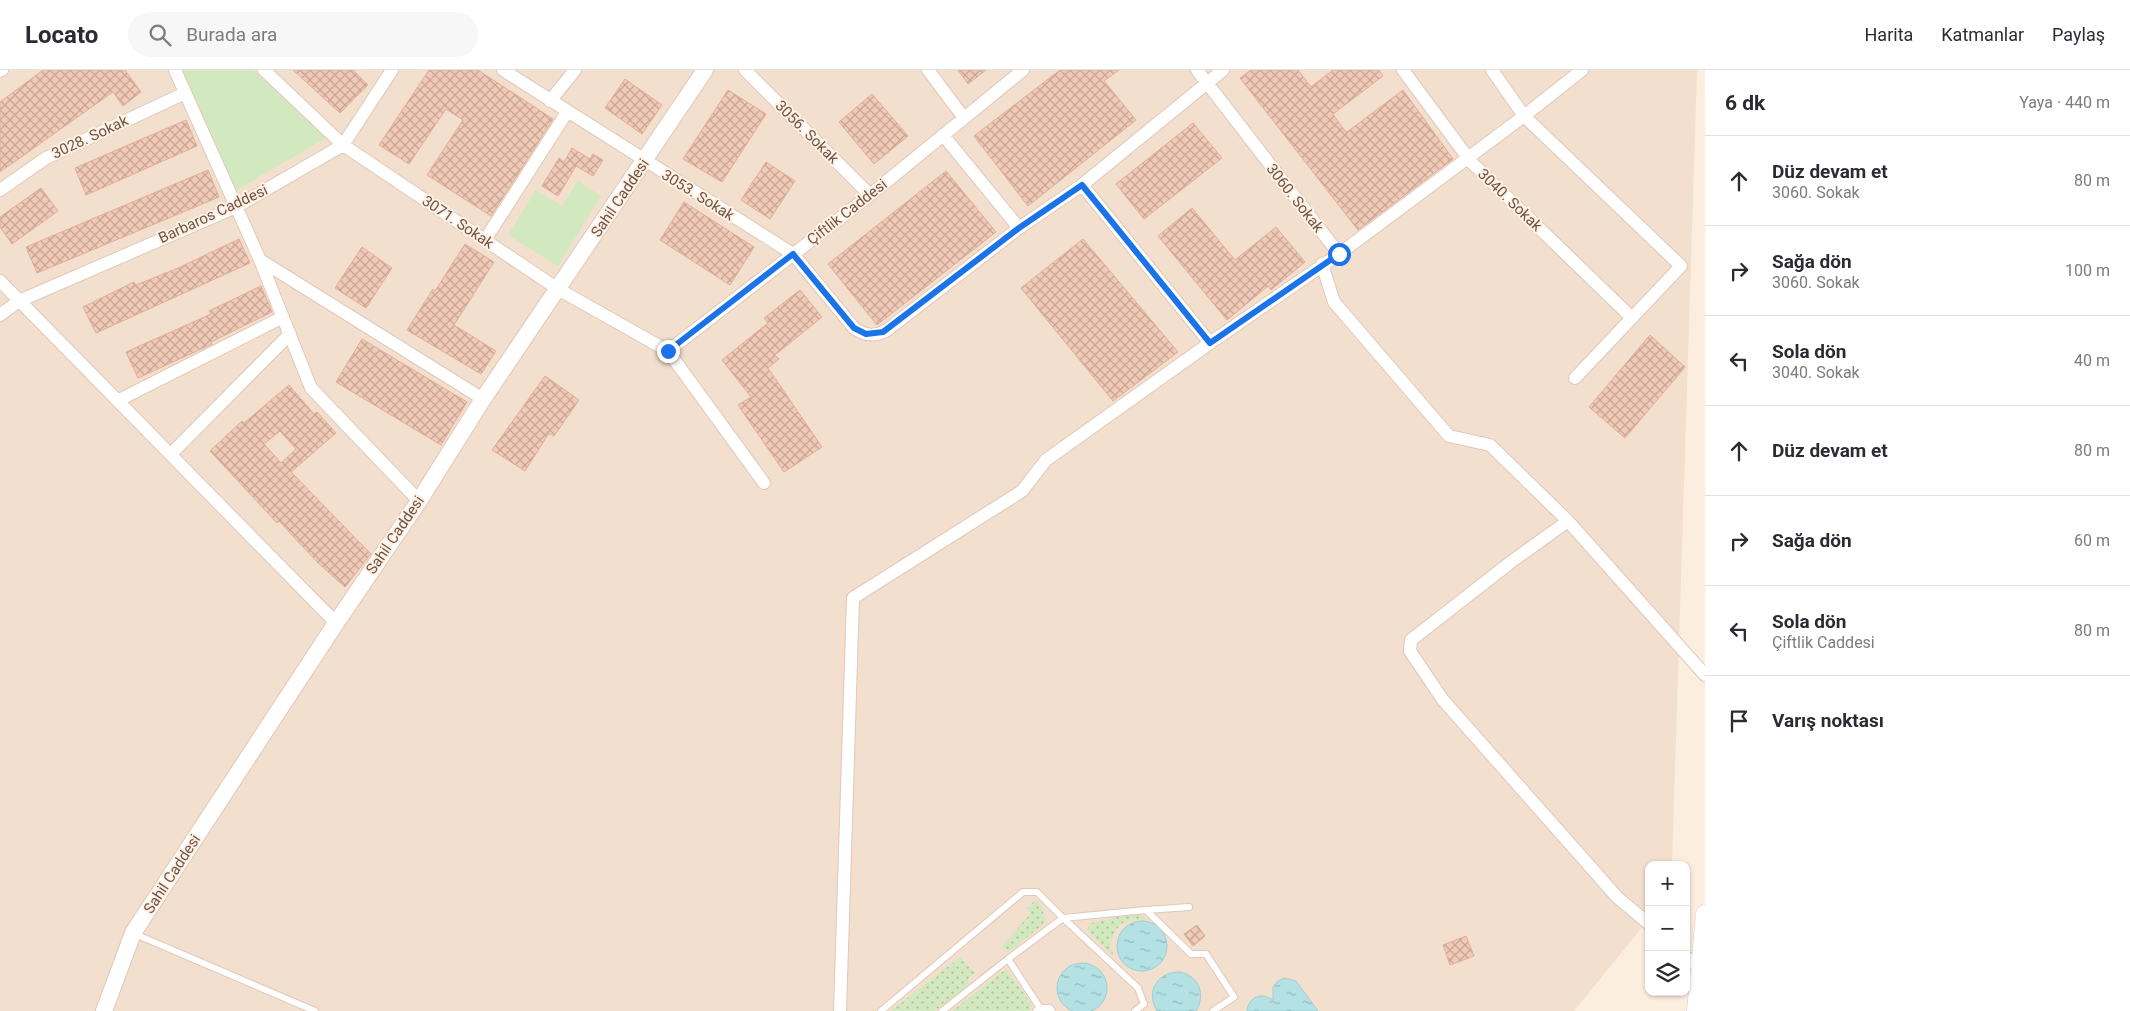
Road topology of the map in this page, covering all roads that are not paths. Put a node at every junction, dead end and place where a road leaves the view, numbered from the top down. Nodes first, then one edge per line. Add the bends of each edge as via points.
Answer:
1 (175, 70) edge
2 (264, 70) edge
3 (392, 70) edge
4 (503, 70) edge
5 (575, 70) edge
6 (705, 70) edge
7 (745, 70) edge
8 (928, 70) edge
9 (1024, 70) edge
10 (1197, 70) edge
11 (1223, 70) edge
12 (1402, 70) edge
13 (1492, 70) edge
14 (1582, 70) edge
15 (1207, 83) junction
16 (185, 93) junction
17 (550, 101) junction
18 (567, 112) junction
19 (1524, 116) junction
20 (964, 118) junction
21 (943, 135) junction
22 (343, 145) junction
23 (1467, 158) junction
24 (645, 162) junction
25 (1082, 185) junction
26 (0, 190) edge
27 (870, 195) junction
28 (236, 207) junction
29 (1019, 228) junction
30 (485, 240) junction
31 (793, 254) junction
32 (1339, 254) junction
33 (260, 260) junction
34 (1322, 264) junction
35 (0, 281) edge
36 (558, 289) junction
37 (19, 300) junction
38 (0, 315) edge
39 (283, 317) junction
40 (1632, 318) junction
41 (290, 334) junction
42 (1210, 343) junction
43 (668, 351) junction
44 (1575, 378) dead end
45 (483, 399) junction
46 (118, 400) junction
47 (171, 454) junction
48 (764, 483) dead end
49 (418, 501) junction
50 (1568, 521) junction
51 (336, 623) junction
52 (1705, 675) edge
53 (1189, 907) dead end
54 (1146, 910) junction
55 (1705, 914) edge
56 (1063, 918) junction
57 (1645, 921) edge
58 (133, 933) junction
59 (1008, 959) junction
60 (1692, 962) edge
61 (1038, 1009) edge
62 (104, 1011) edge
63 (315, 1011) edge
64 (840, 1011) edge
65 (881, 1011) edge
66 (942, 1011) edge
67 (1052, 1011) edge
68 (1135, 1011) edge
69 (1213, 1011) edge
70 (1696, 1011) edge

1 - 16 street
2 - 22 street, 3071. Sokak
3 - 22 street, Barbaros Caddesi
4 - 17 street, 3053. Sokak
5 - 17 street
6 - 24 street, Sahil Caddesi
7 - 27 street, 3056. Sokak
8 - 20 street
9 - 20 street, Çiftlik Caddesi
10 - 15 street, 3060. Sokak
11 - 15 street
12 - 23 street, 3040. Sokak
13 - 19 street
14 - 19 street
15 - 25 street
15 - 32 street, 3060. Sokak
16 - 26 street, 3028. Sokak via 46,158
16 - 28 street
17 - 18 street, 3053. Sokak
18 - 24 street, 3053. Sokak
18 - 30 street
19 - 23 street
19 - 40 street via 1682,266
20 - 21 street, Çiftlik Caddesi
21 - 27 street, Çiftlik Caddesi
21 - 29 street
22 - 28 street, Barbaros Caddesi
22 - 30 street, 3071. Sokak
23 - 32 street
23 - 40 street, 3040. Sokak
24 - 31 street, 3053. Sokak
24 - 36 street, Sahil Caddesi
25 - 29 street
25 - 42 street
27 - 31 street, Çiftlik Caddesi
28 - 33 street
28 - 37 street, Barbaros Caddesi
29 - 31 street, 3053. Sokak via 888,330 872,335 854,328
30 - 36 street, 3071. Sokak
31 - 43 street, Çiftlik Caddesi
32 - 34 street
33 - 39 street
33 - 45 street
34 - 42 street
34 - 50 street via 1334,302 1449,436 1490,445
35 - 37 street
36 - 43 street, 3071. Sokak
36 - 45 street, Sahil Caddesi
37 - 38 street, Barbaros Caddesi
37 - 46 street
39 - 41 street
39 - 46 street
40 - 44 street
41 - 47 street
41 - 49 street via 311,388
42 - 64 street via 1046,460 1022,491 853,598
43 - 48 street
45 - 49 street, Sahil Caddesi
46 - 47 street
47 - 51 street
49 - 51 street, Sahil Caddesi
50 - 52 street
50 - 57 street via 1411,640 1410,651 1443,700 1617,897
51 - 58 street, Sahil Caddesi
53 - 54 lane
54 - 56 lane
54 - 69 lane via 1191,954 1206,954 1234,997
55 - 60 main road
56 - 59 lane
56 - 65 lane via 1037,892 1023,892
56 - 68 lane via 1138,988 1144,1004
58 - 62 street, Sahil Caddesi
58 - 63 lane
59 - 61 lane
59 - 66 lane
60 - 70 main road
61 - 67 lane via 1050,1008

